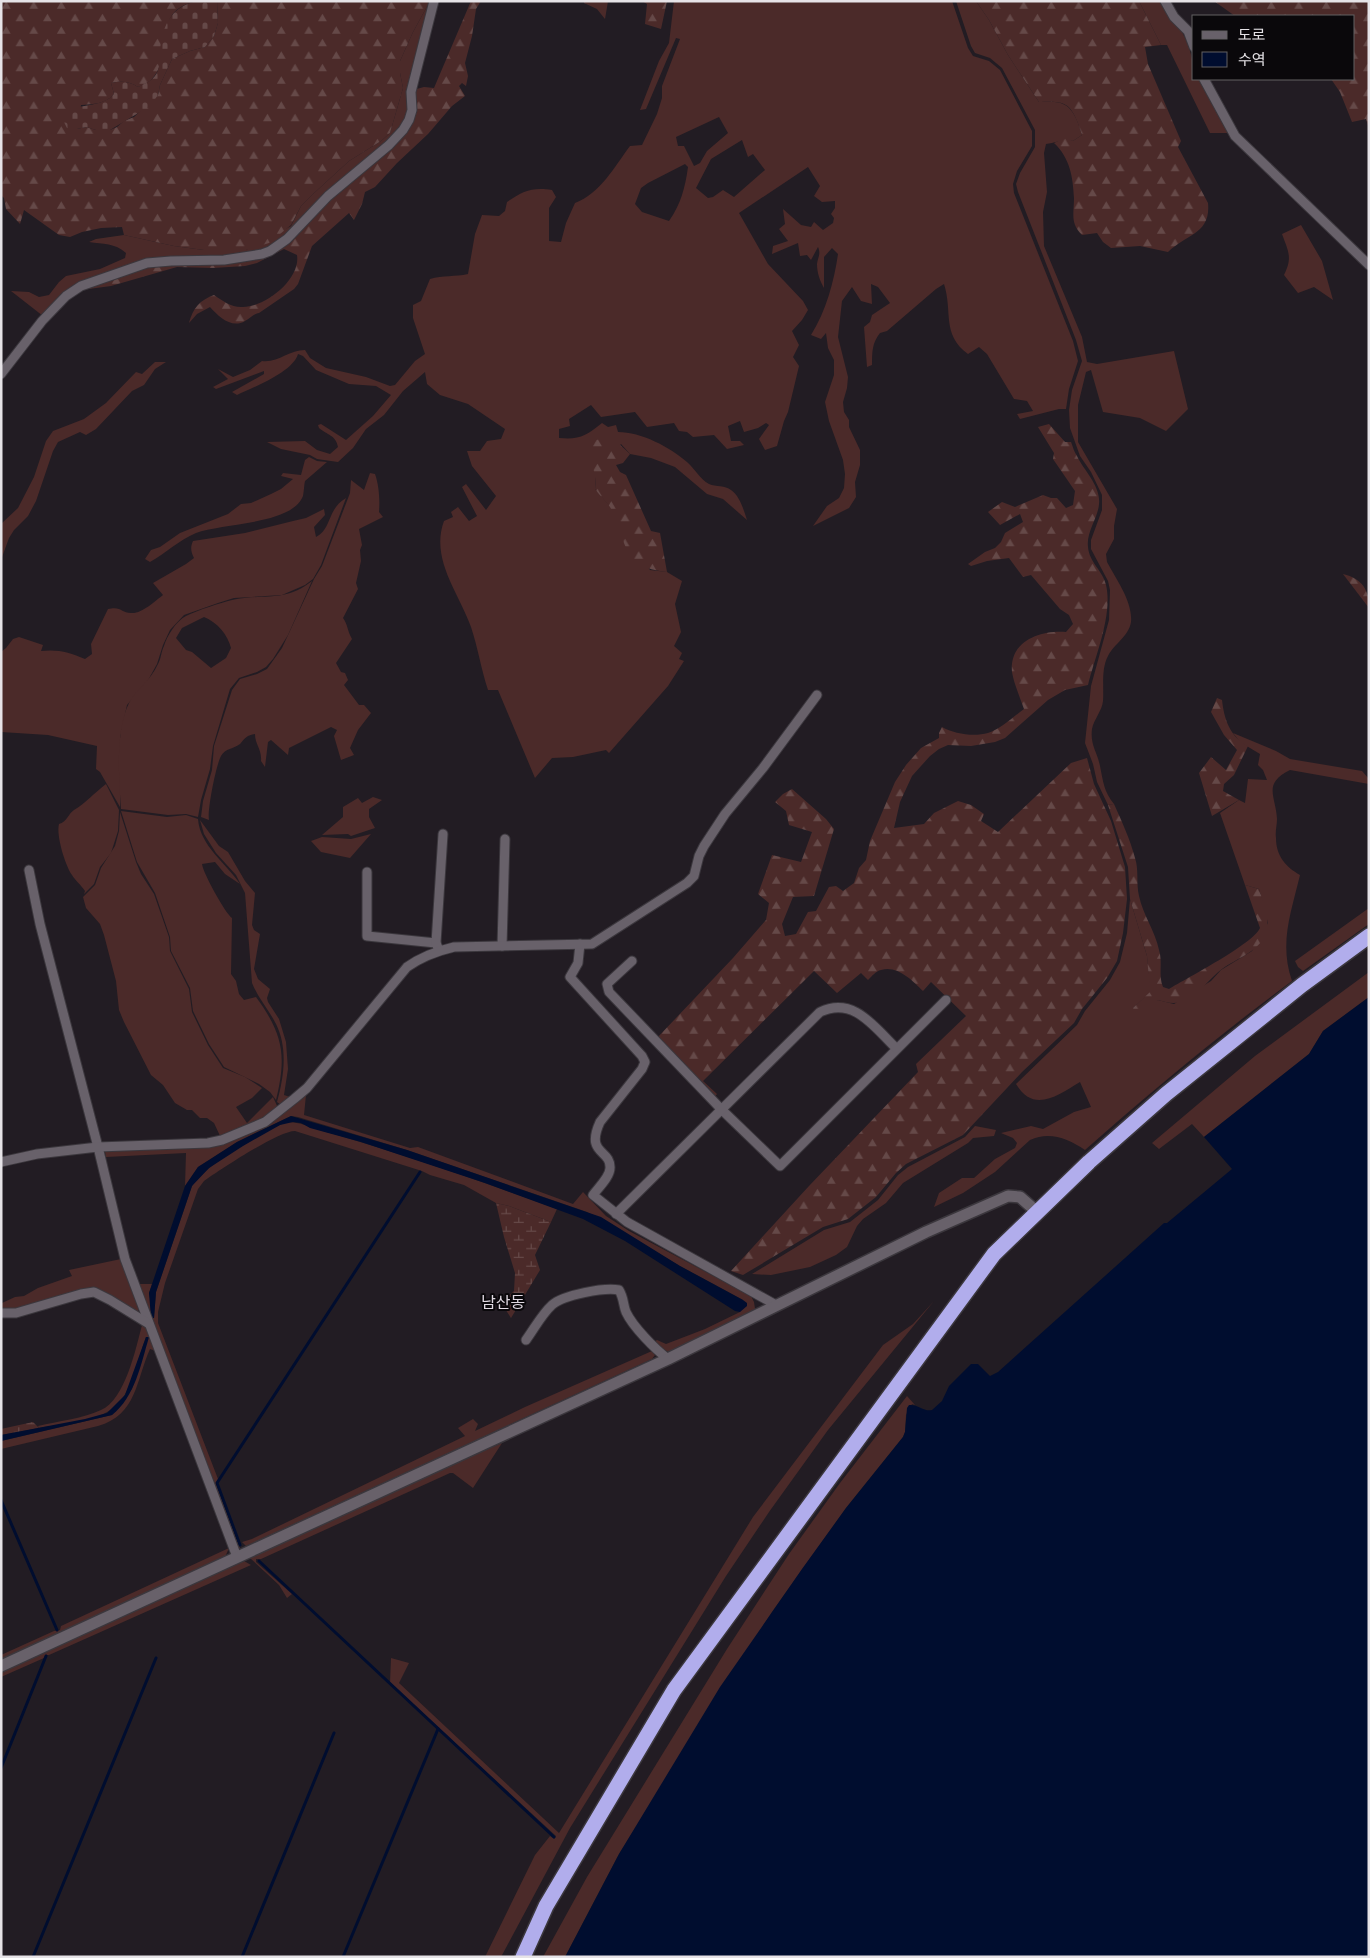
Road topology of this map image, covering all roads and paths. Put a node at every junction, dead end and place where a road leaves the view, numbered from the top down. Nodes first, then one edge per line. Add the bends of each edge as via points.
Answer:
1 (434, 1) edge
2 (1165, 1) edge
3 (1192, 42) edge
4 (1205, 80) edge
5 (1369, 265) edge
6 (1, 374) edge
7 (817, 695) dead end
8 (443, 834) dead end
9 (505, 839) dead end
10 (29, 870) dead end
11 (367, 872) dead end
12 (1369, 936) edge
13 (580, 944) junction
14 (438, 946) junction
15 (502, 946) junction
16 (632, 961) dead end
17 (946, 1000) dead end
18 (896, 1048) junction
19 (722, 1110) junction
20 (98, 1147) junction
21 (1, 1162) edge
22 (1036, 1211) junction
23 (616, 1214) junction
24 (776, 1305) junction
25 (1, 1314) edge
26 (149, 1324) junction
27 (526, 1340) dead end
28 (668, 1359) junction
29 (237, 1557) junction
30 (1, 1666) edge
31 (523, 1957) edge

1 - 6 street via 411,92 412,110 403,130 389,146 328,196 287,239 262,254 224,260 147,264 81,286 66,296 42,321
2 - 3 street via 1174,17 1188,31
4 - 5 street via 1235,136
7 - 13 street via 704,846 694,876 592,944
8 - 14 street
9 - 15 street
10 - 20 street
11 - 14 street via 367,936
12 - 22 highway via 1194,1070
13 - 15 street
13 - 23 street via 578,963 570,977 645,1062 600,1122 594,1139 610,1170 593,1195
14 - 15 street
14 - 20 street via 407,967 307,1088 265,1122 208,1143
16 - 19 street via 607,984 609,992
17 - 18 street
18 - 19 street via 850,1008 828,1008 820,1012
18 - 19 street via 780,1166
19 - 23 street
20 - 21 street
20 - 26 street via 125,1259
22 - 24 main road via 1020,1197 1008,1196
22 - 31 highway via 994,1254 674,1690 546,1906
23 - 24 street
24 - 28 main road
25 - 26 street via 94,1292
26 - 29 street
27 - 28 street via 552,1305 580,1294 613,1289 619,1290 624,1297 625,1311 656,1350
28 - 29 main road
29 - 30 main road

